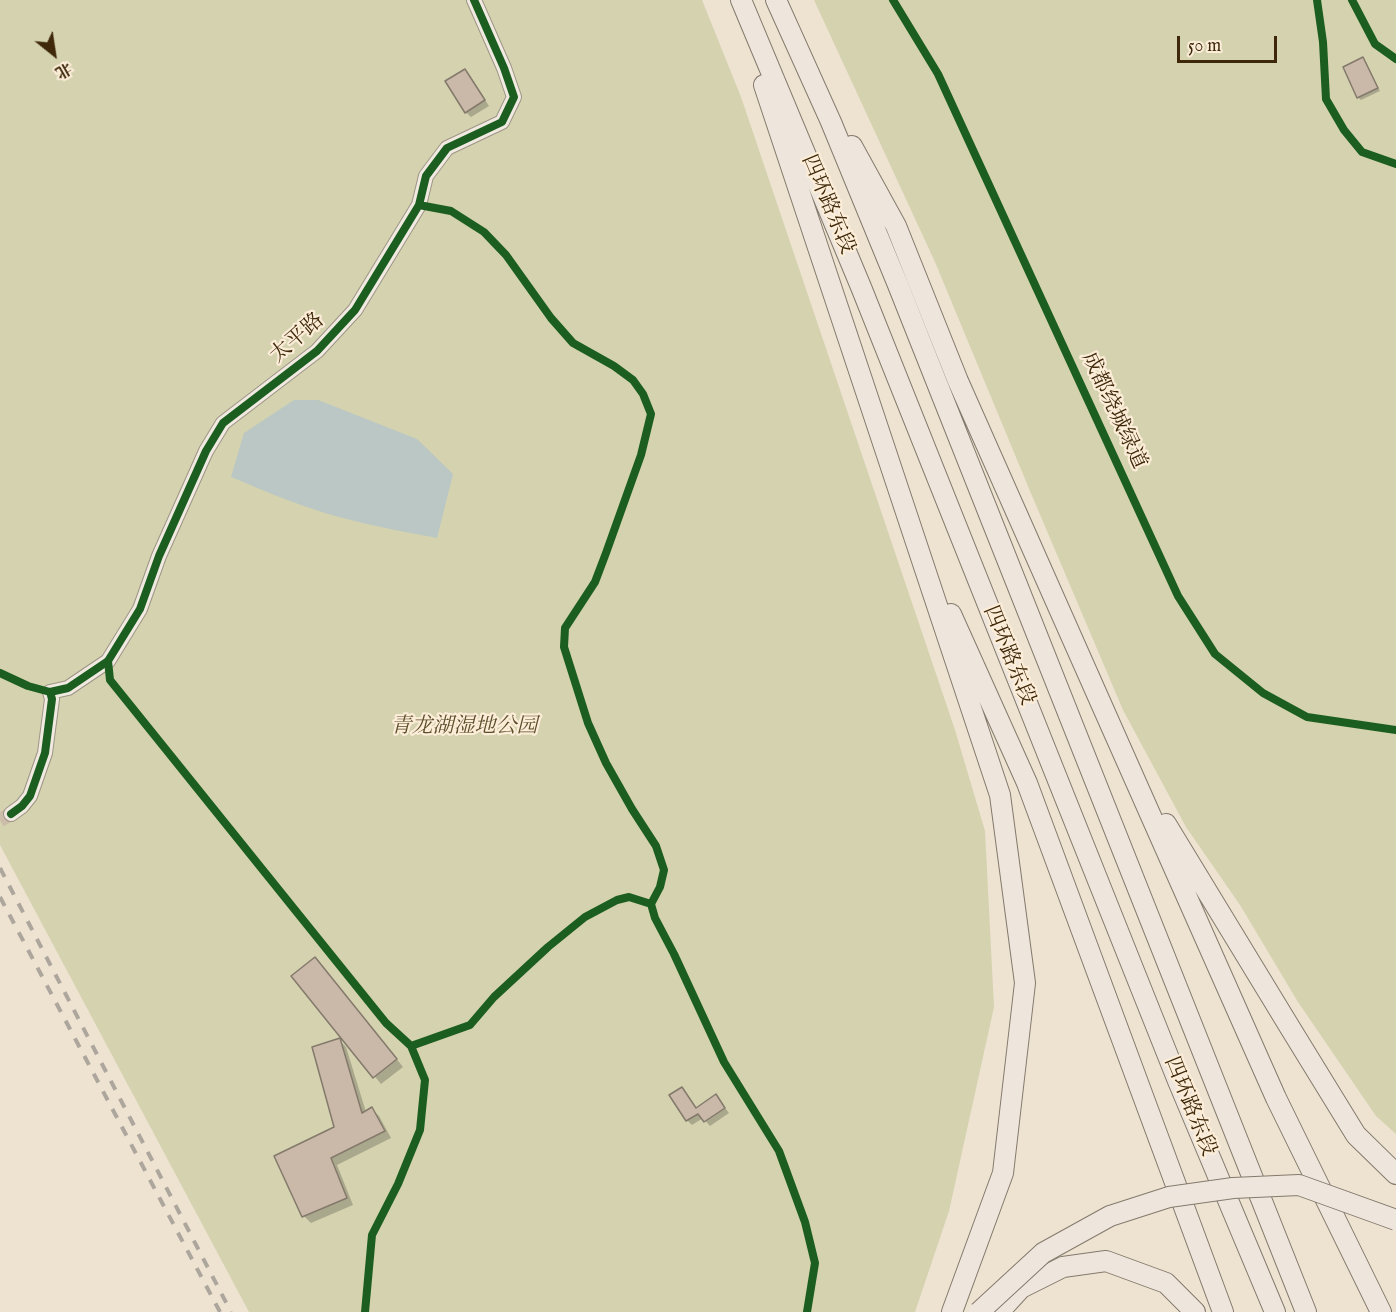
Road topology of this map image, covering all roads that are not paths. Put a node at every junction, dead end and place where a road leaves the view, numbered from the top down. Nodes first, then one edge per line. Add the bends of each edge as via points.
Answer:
1 (474, 0) edge
2 (736, 0) edge
3 (741, 0) edge
4 (776, 0) edge
5 (793, 38) junction
6 (905, 510) junction
7 (1117, 740) junction
8 (11, 814) tunnel mouth
9 (1396, 1174) edge
10 (1396, 1220) edge
11 (952, 1312) edge
12 (980, 1312) edge
13 (999, 1312) edge
14 (1195, 1312) edge
15 (1223, 1312) edge
16 (1275, 1312) edge
17 (1306, 1312) edge
18 (1381, 1312) edge

1 - 8 street, 太平路 via 514,97 502,122 447,148 426,176 419,205 355,310 317,351 223,423 206,451 159,556 140,609 108,660 68,688 50,692 45,753 30,795
2 - 6 highway
3 - 16 highway, 四环路东段
4 - 5 highway, 四环路东段
5 - 7 highway via 896,226 958,381
5 - 17 highway, 四环路东段 via 898,285
6 - 11 highway via 1000,795 1025,982 1003,1173
6 - 15 highway via 1027,783
7 - 9 highway via 1356,1135
7 - 18 highway via 1276,1098
10 - 12 highway, bridge via 1299,1185 1233,1188 1169,1197 1110,1215 1043,1253
13 - 14 highway via 1021,1288 1063,1267 1106,1261 1166,1283

